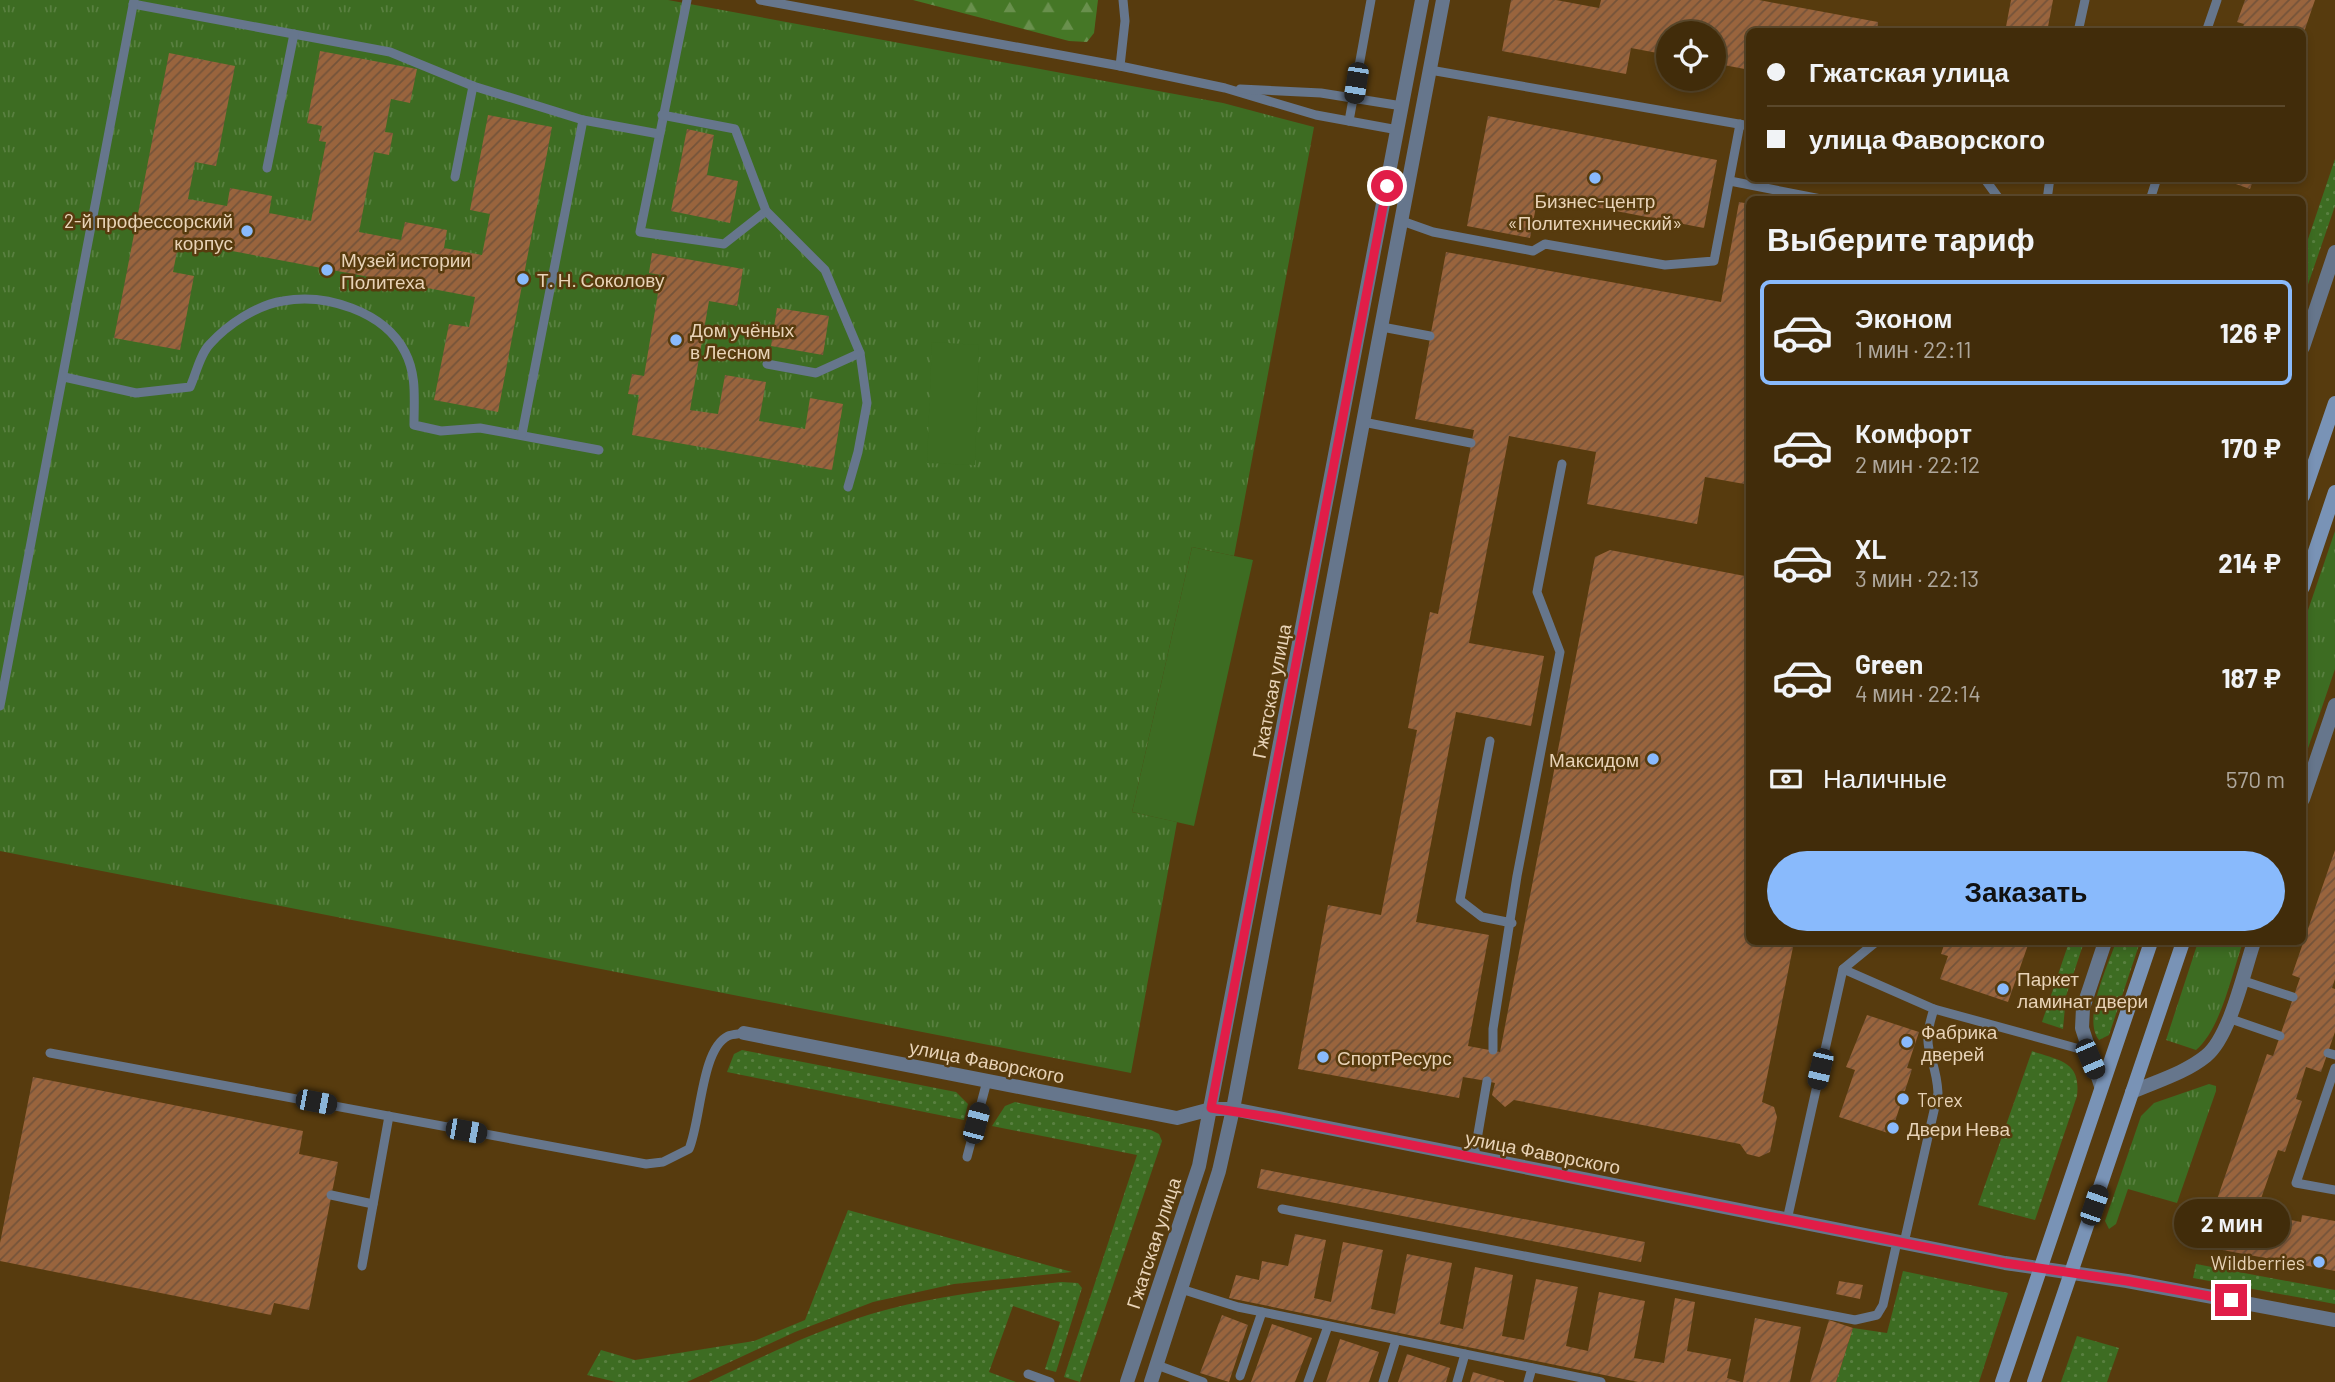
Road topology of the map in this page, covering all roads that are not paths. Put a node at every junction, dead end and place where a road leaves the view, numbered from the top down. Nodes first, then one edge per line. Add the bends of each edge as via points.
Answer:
1 (687, 0) edge
2 (760, 0) edge
3 (1123, 0) edge
4 (1371, 0) edge
5 (1422, 0) edge
6 (1443, 0) edge
7 (2085, 0) edge
8 (2217, 0) edge
9 (133, 2) edge
10 (799, 4) edge
11 (2079, 28) edge
12 (2207, 28) edge
13 (295, 34) junction
14 (1120, 66) junction
15 (1430, 70) junction
16 (473, 86) junction
17 (1224, 88) junction
18 (1354, 97) junction
19 (1402, 106) junction
20 (662, 115) junction
21 (583, 120) junction
22 (1349, 121) junction
23 (1740, 124) junction
24 (1746, 125) edge
25 (1398, 130) junction
26 (659, 134) junction
27 (267, 168) dead end
28 (455, 177) dead end
29 (1730, 181) junction
30 (1806, 196) edge
31 (766, 211) junction
32 (1402, 221) junction
33 (2335, 252) edge
34 (2308, 315) edge
35 (1382, 327) junction
36 (1430, 336) dead end
37 (860, 353) junction
38 (767, 364) dead end
39 (64, 377) junction
40 (2335, 403) edge
41 (1363, 422) junction
42 (522, 434) junction
43 (1471, 443) dead end
44 (599, 450) dead end
45 (1562, 464) dead end
46 (848, 487) dead end
47 (2306, 487) edge
48 (2335, 492) edge
49 (2306, 578) edge
50 (2335, 705) edge
51 (0, 706) edge
52 (1490, 741) dead end
53 (2306, 790) edge
54 (1512, 923) junction
55 (1872, 945) edge
56 (2104, 945) edge
57 (2150, 945) edge
58 (2182, 945) edge
59 (2253, 945) edge
60 (1843, 969) junction
61 (2241, 980) junction
62 (2293, 997) dead end
63 (1934, 1009) junction
64 (2228, 1018) junction
65 (744, 1033) joint
66 (2280, 1036) dead end
67 (1493, 1050) dead end
68 (2087, 1051) junction
69 (50, 1053) dead end
70 (2335, 1068) edge
71 (987, 1081) junction
72 (1487, 1081) dead end
73 (2101, 1086) junction
74 (2132, 1092) junction
75 (1211, 1108) junction
76 (1233, 1109) junction
77 (389, 1116) junction
78 (967, 1157) dead end
79 (1474, 1157) junction
80 (2335, 1190) edge
81 (331, 1195) dead end
82 (373, 1204) junction
83 (1282, 1209) dead end
84 (1787, 1220) junction
85 (1901, 1243) junction
86 (362, 1266) dead end
87 (2040, 1268) junction
88 (2071, 1272) junction
89 (1181, 1289) junction
90 (1262, 1312) junction
91 (2335, 1320) edge
92 (1328, 1326) junction
93 (1396, 1340) junction
94 (1465, 1354) junction
95 (1157, 1365) junction
96 (1532, 1368) junction
97 (1028, 1374) dead end
98 (1240, 1377) dead end
99 (1049, 1382) edge
100 (1127, 1382) edge
101 (1151, 1382) edge
102 (1203, 1382) edge
103 (1308, 1382) edge
104 (1383, 1382) edge
105 (1457, 1382) edge
106 (1528, 1382) edge
107 (1601, 1382) edge
108 (2002, 1382) edge
109 (2034, 1382) edge

1 - 20 lane
2 - 10 lane
3 - 14 lane
4 - 18 lane
5 - 19 street, Гжатская улица
6 - 15 street
7 - 11 lane
8 - 12 lane
9 - 13 lane
9 - 39 lane
10 - 14 lane
13 - 16 lane via 390,52
13 - 27 lane
14 - 17 lane
15 - 23 lane
15 - 32 street
16 - 21 lane
16 - 28 lane
17 - 18 lane
17 - 22 lane
18 - 19 lane
18 - 22 lane
19 - 25 street, Гжатская улица
20 - 26 lane
20 - 31 lane via 735,129
21 - 26 lane
21 - 42 lane
22 - 25 lane
23 - 24 lane
23 - 29 lane
25 - 75 street, Гжатская улица
26 - 31 lane via 640,232 723,244
29 - 30 lane
29 - 32 lane via 1714,261 1665,265 1545,243 1533,251 1433,232
31 - 37 lane via 825,270
32 - 35 street
33 - 34 street
35 - 36 lane
35 - 41 street
37 - 38 lane via 816,373
37 - 46 lane via 867,403
39 - 42 lane via 136,393 190,387 208,345 239,319 282,301 323,300 355,309 384,327 404,350 415,379 414,425 441,432 480,428
39 - 51 lane
40 - 47 main road
41 - 43 lane
41 - 76 street
42 - 44 lane
45 - 54 lane via 1537,592 1560,652
48 - 49 main road
50 - 53 street
52 - 54 lane via 1460,900 1482,917
54 - 67 lane
55 - 60 lane
56 - 68 street via 2083,1008
57 - 73 main road
58 - 74 main road
59 - 61 street
60 - 63 lane
60 - 84 lane
61 - 62 lane
61 - 64 street
63 - 68 lane
63 - 85 lane via 1926,1049 1937,1076 1938,1093
64 - 66 lane
64 - 74 street via 2209,1055
65 - 71 street, улица Фаворского
65 - 77 lane via 727,1036 712,1053 689,1149 663,1162 646,1164
68 - 73 street
69 - 77 lane
70 - 80 lane via 2295,1183
71 - 75 street, улица Фаворского via 1177,1118
71 - 78 lane
72 - 79 lane
73 - 87 main road
74 - 88 main road
75 - 76 street, улица Фаворского
75 - 100 street, Гжатская улица via 1199,1166
76 - 79 street, улица Фаворского
76 - 89 street via 1220,1171
77 - 82 lane
79 - 84 street, улица Фаворского
81 - 82 lane
82 - 86 lane
83 - 85 lane via 1855,1320 1877,1315 1884,1305
84 - 85 street, улица Фаворского
85 - 87 street, улица Фаворского
87 - 88 street, улица Фаворского
87 - 108 main road
88 - 91 street, улица Фаворского
88 - 109 main road
89 - 90 lane
89 - 95 street
90 - 92 lane
90 - 98 lane
92 - 93 lane
92 - 103 lane
93 - 94 lane
93 - 104 lane
94 - 96 lane
94 - 105 lane
95 - 101 street
95 - 102 lane
96 - 106 lane
96 - 107 lane
97 - 99 lane

